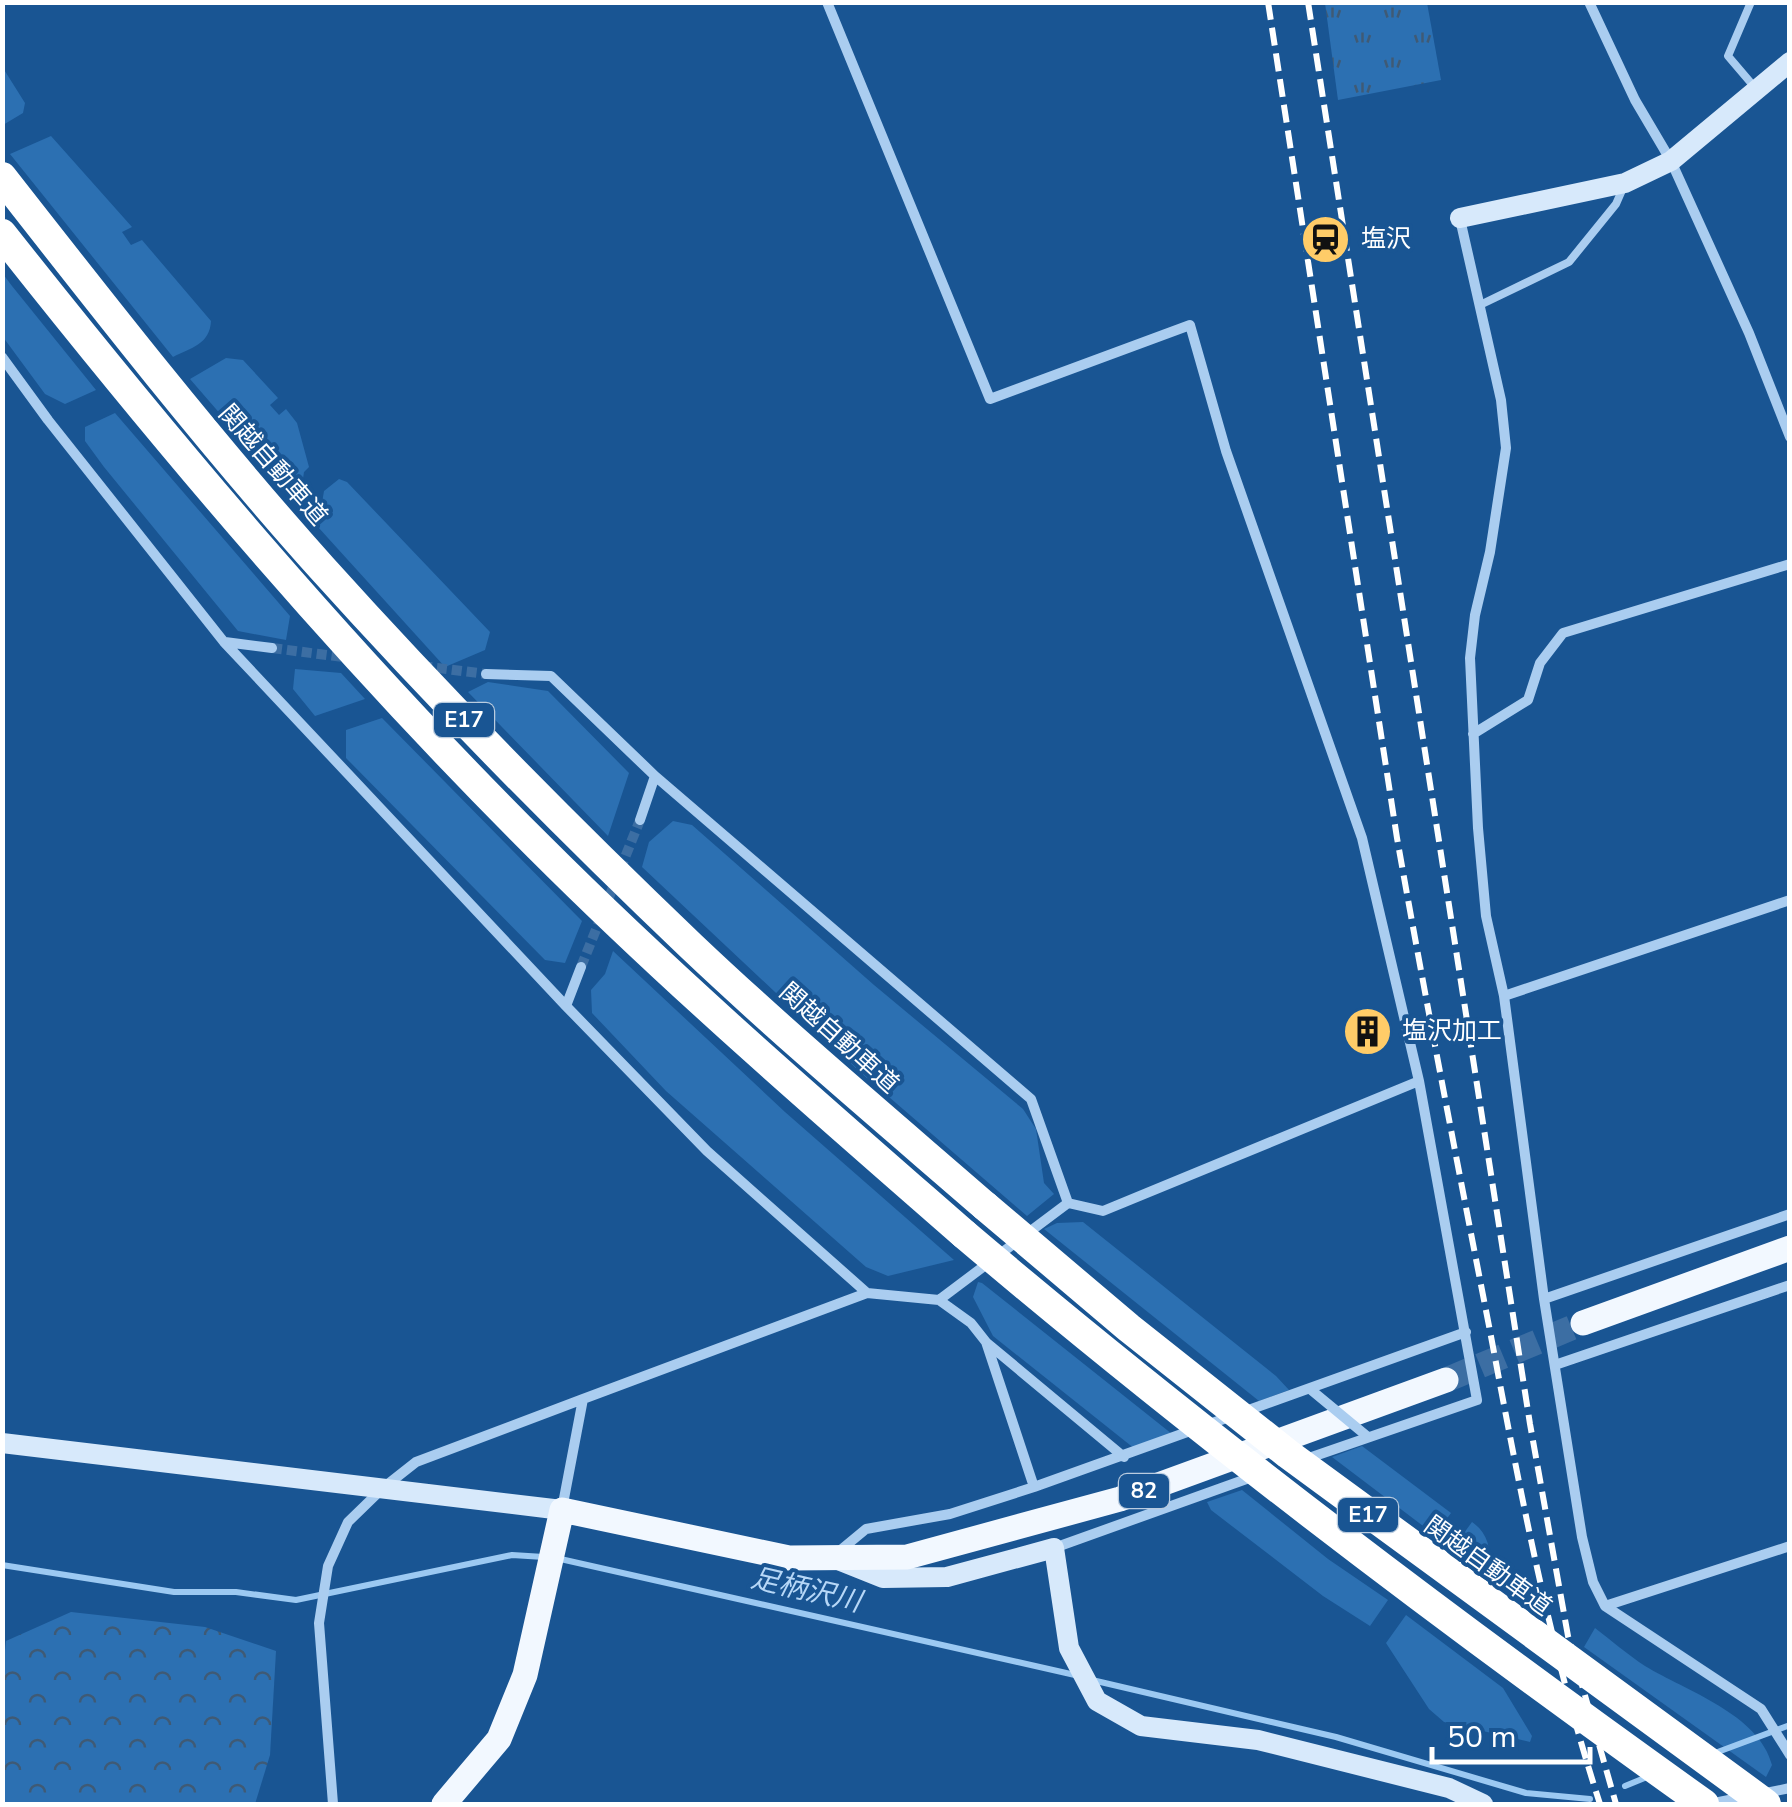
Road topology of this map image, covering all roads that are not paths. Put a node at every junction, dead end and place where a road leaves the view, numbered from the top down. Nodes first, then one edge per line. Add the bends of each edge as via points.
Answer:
1 (826, 2) edge
2 (1589, 2) edge
3 (1750, 2) edge
4 (1790, 62) edge
5 (1757, 90) junction
6 (1671, 161) junction
7 (2, 177) edge
8 (1625, 183) junction
9 (1460, 218) joint
10 (2, 234) edge
11 (1480, 304) junction
12 (2, 357) edge
13 (1790, 437) edge
14 (1790, 564) edge
15 (224, 642) junction
16 (272, 648) tunnel mouth
17 (486, 674) tunnel mouth
18 (1473, 734) junction
19 (655, 776) junction
20 (640, 820) tunnel mouth
21 (1790, 900) edge
22 (581, 968) tunnel mouth
23 (1504, 996) junction
24 (566, 1006) junction
25 (1419, 1080) junction
26 (1068, 1203) junction
27 (1790, 1214) edge
28 (1790, 1248) edge
29 (1790, 1286) edge
30 (867, 1294) junction
31 (1544, 1299) junction
32 (939, 1300) junction
33 (1582, 1323) tunnel mouth
34 (1466, 1332) junction
35 (986, 1342) junction
36 (1555, 1365) junction
37 (1446, 1380) tunnel mouth
38 (1310, 1389) junction
39 (582, 1400) junction
40 (1368, 1437) junction
41 (2, 1443) edge
42 (1124, 1457) junction
43 (1034, 1487) junction
44 (383, 1488) junction
45 (562, 1510) junction
46 (1790, 1546) edge
47 (1054, 1548) junction
48 (831, 1558) junction
49 (1605, 1606) junction
50 (1790, 1754) edge
51 (1790, 1788) edge
52 (333, 1804) edge
53 (444, 1804) edge
54 (1483, 1804) edge
55 (1706, 1804) edge
56 (1766, 1804) edge

1 - 25 street via 990,399 1190,325 1226,451 1362,838
2 - 6 street
3 - 5 lane via 1728,56
4 - 5 main road
5 - 6 main road
6 - 8 main road
6 - 13 street
7 - 56 highway, 関越自動車道 / E17, bridge via 201,428 323,569 568,827 694,948 1129,1328 1288,1454
8 - 9 main road
8 - 11 lane via 1569,262
9 - 11 street
10 - 55 highway, E17, bridge via 171,446 422,727 669,972 1105,1353 1270,1485
11 - 18 street via 1506,448 1474,615
12 - 15 street
14 - 18 street via 1564,633 1540,663 1528,700
15 - 16 street
15 - 24 street
17 - 19 street via 550,676
18 - 23 street via 1486,916
19 - 20 street
19 - 26 street via 1031,1099
21 - 23 street
22 - 24 street
23 - 31 street
24 - 30 street via 707,1151
25 - 26 street via 1103,1211
25 - 34 street
26 - 32 street
27 - 31 street
28 - 33 main road
29 - 36 street
30 - 32 street
30 - 39 street
31 - 36 street
32 - 35 street
34 - 38 street
34 - 40 street via 1478,1400
35 - 42 street
35 - 43 street
36 - 49 street via 1582,1537
37 - 48 main road, 82 via 1120,1500 907,1557
38 - 40 street, bridge
38 - 42 street
39 - 44 street via 416,1462
39 - 45 street
40 - 47 street
41 - 44 main road
42 - 43 street
43 - 48 street via 950,1514 866,1530
44 - 45 main road
44 - 52 street via 348,1522 328,1566 319,1623
45 - 48 main road, 82 via 790,1558
45 - 53 main road via 525,1675 498,1739
46 - 49 street
47 - 48 main road via 947,1577 883,1578
47 - 54 main road via 1070,1648 1097,1701 1140,1726 1258,1740 1448,1788
49 - 50 street via 1761,1709
51 - 55 street

